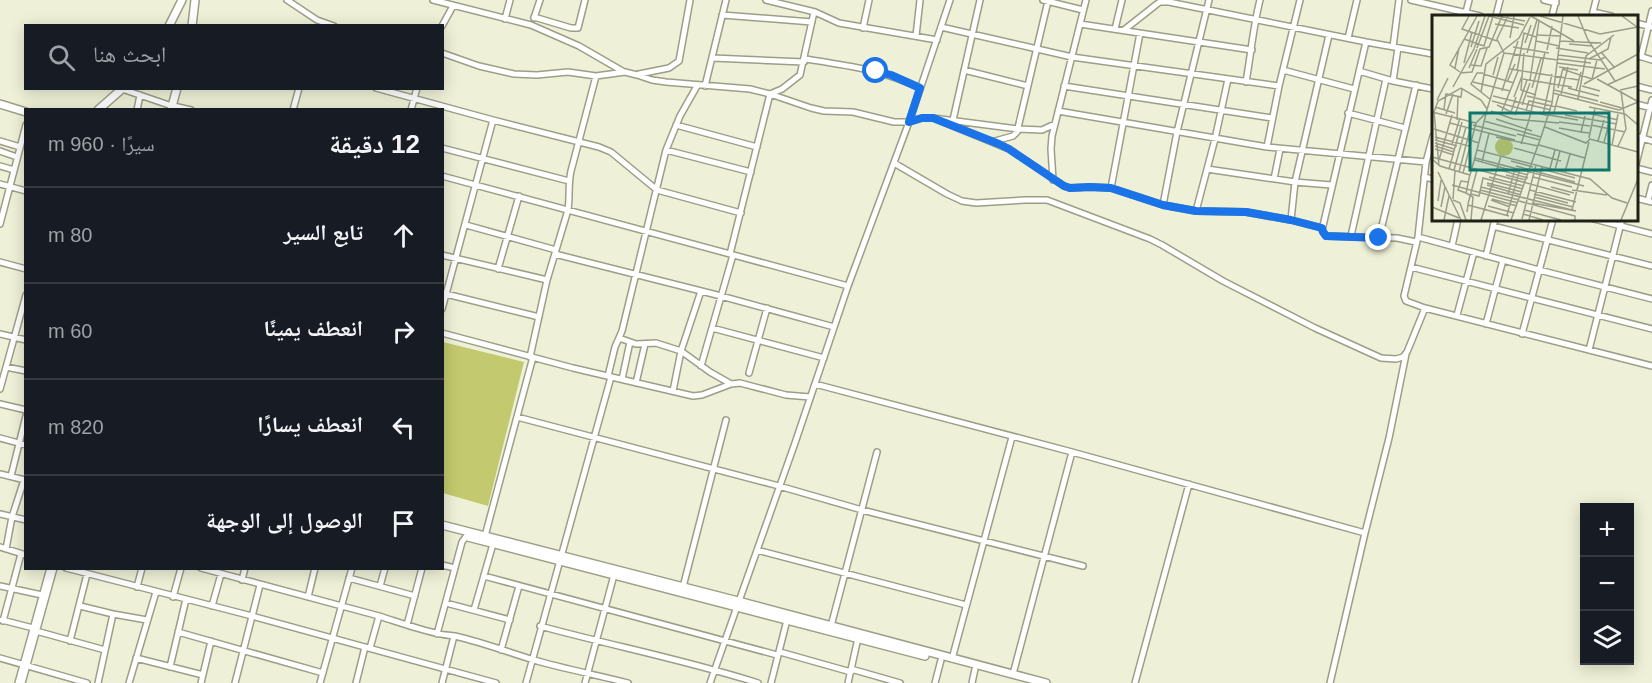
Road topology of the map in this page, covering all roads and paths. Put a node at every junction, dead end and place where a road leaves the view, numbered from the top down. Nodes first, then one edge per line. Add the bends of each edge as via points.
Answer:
1 (182, 0) edge
2 (193, 0) edge
3 (287, 0) edge
4 (434, 0) edge
5 (510, 0) edge
6 (540, 0) edge
7 (585, 0) edge
8 (690, 0) edge
9 (726, 0) edge
10 (766, 0) edge
11 (869, 0) edge
12 (920, 0) edge
13 (950, 0) edge
14 (980, 0) edge
15 (1086, 0) edge
16 (1122, 0) edge
17 (1209, 0) edge
18 (1260, 0) edge
19 (1300, 0) edge
20 (1357, 0) edge
21 (1399, 0) edge
22 (1411, 0) edge
23 (1469, 0) edge
24 (1500, 0) edge
25 (1544, 0) edge
26 (1596, 0) edge
27 (1050, 1) edge
28 (1174, 1) edge
29 (1556, 2) edge
30 (453, 6) junction
31 (1207, 9) junction
32 (1083, 10) junction
33 (1652, 11) edge
34 (814, 12) junction
35 (1592, 14) edge
36 (722, 15) junction
37 (1466, 15) edge
38 (1496, 15) edge
39 (534, 17) junction
40 (505, 19) junction
41 (1255, 19) junction
42 (812, 22) junction
43 (317, 23) edge
44 (171, 24) edge
45 (190, 24) edge
46 (443, 24) edge
47 (1080, 24) junction
48 (531, 25) junction
49 (941, 27) junction
50 (1293, 27) junction
51 (1650, 27) edge
52 (863, 28) junction
53 (1115, 29) junction
54 (1124, 30) junction
55 (1140, 33) junction
56 (973, 34) junction
57 (1329, 35) junction
58 (916, 36) junction
59 (1348, 38) junction
60 (937, 40) junction
61 (1198, 42) junction
62 (1366, 42) junction
63 (1396, 47) junction
64 (1036, 49) junction
65 (1252, 50) junction
66 (444, 54) edge
67 (1432, 54) edge
68 (1638, 56) edge
69 (1072, 57) junction
70 (712, 58) junction
71 (804, 60) junction
72 (1652, 60) edge
73 (1134, 65) junction
74 (964, 70) junction
75 (1283, 70) junction
76 (1359, 71) junction
77 (625, 72) junction
78 (1191, 73) junction
79 (637, 75) junction
80 (596, 76) junction
81 (1228, 79) junction
82 (1386, 79) junction
83 (1318, 80) junction
84 (1393, 81) junction
85 (1246, 82) junction
86 (1416, 85) junction
87 (697, 86) junction
88 (705, 86) junction
89 (1028, 86) junction
90 (1065, 86) junction
91 (1279, 86) junction
92 (1637, 86) edge
93 (920, 88) junction
94 (1354, 89) junction
95 (1432, 89) edge
96 (121, 90) edge
97 (125, 90) edge
98 (175, 90) edge
99 (299, 90) edge
100 (384, 90) edge
101 (416, 90) edge
102 (1652, 90) edge
103 (770, 94) junction
104 (140, 95) junction
105 (1128, 95) junction
106 (414, 98) junction
107 (1652, 100) edge
108 (1183, 103) junction
109 (0, 104) edge
110 (170, 107) edge
111 (100, 108) edge
112 (137, 108) edge
113 (295, 108) edge
114 (412, 108) edge
115 (1651, 108) edge
116 (1222, 109) junction
117 (24, 111) edge
118 (1058, 111) junction
119 (1348, 113) junction
120 (933, 118) junction
121 (1272, 118) junction
122 (493, 120) junction
123 (953, 120) junction
124 (1377, 120) junction
125 (909, 122) junction
126 (1055, 123) junction
127 (1123, 123) junction
128 (676, 125) junction
129 (1406, 128) junction
130 (1018, 129) junction
131 (1177, 132) junction
132 (1639, 137) edge
133 (24, 138) edge
134 (1215, 139) junction
135 (0, 141) edge
136 (1652, 141) edge
137 (578, 142) junction
138 (993, 142) junction
139 (20, 147) junction
140 (757, 147) junction
141 (1267, 147) junction
142 (1432, 147) edge
143 (444, 149) edge
144 (1281, 149) junction
145 (666, 150) junction
146 (0, 152) edge
147 (1302, 152) junction
148 (1339, 154) junction
149 (1368, 156) junction
150 (17, 157) junction
151 (483, 159) junction
152 (1398, 159) junction
153 (1426, 162) junction
154 (894, 163) junction
155 (0, 166) edge
156 (1637, 167) edge
157 (1207, 169) junction
158 (14, 170) junction
159 (751, 172) junction
160 (1652, 172) edge
161 (444, 177) edge
162 (1424, 177) junction
163 (1274, 179) junction
164 (1432, 179) edge
165 (1053, 180) junction
166 (569, 181) junction
167 (1295, 183) junction
168 (0, 184) edge
169 (477, 185) junction
170 (1331, 185) junction
171 (1652, 185) edge
172 (10, 187) junction
173 (1111, 188) junction
174 (24, 190) edge
175 (657, 190) junction
176 (519, 196) junction
177 (1650, 202) edge
178 (1163, 205) junction
179 (568, 210) junction
180 (1196, 211) junction
181 (741, 213) junction
182 (1291, 220) junction
183 (1458, 220) edge
184 (1495, 220) edge
185 (1553, 220) edge
186 (1603, 220) edge
187 (1621, 222) edge
188 (0, 224) edge
189 (466, 225) junction
190 (1493, 226) junction
191 (1322, 228) junction
192 (646, 231) junction
193 (1652, 234) edge
194 (1351, 236) junction
195 (508, 237) junction
196 (1379, 238) junction
197 (1417, 239) junction
198 (1548, 239) junction
199 (1452, 246) junction
200 (556, 252) junction
201 (1474, 252) junction
202 (732, 254) junction
203 (444, 255) edge
204 (1613, 255) junction
205 (1486, 256) junction
206 (455, 258) junction
207 (1503, 261) junction
208 (0, 262) edge
209 (1652, 266) edge
210 (1411, 267) junction
211 (24, 268) edge
212 (498, 269) junction
213 (1539, 270) junction
214 (636, 274) junction
215 (547, 280) junction
216 (1466, 281) junction
217 (848, 286) junction
218 (1604, 286) junction
219 (1496, 289) junction
220 (701, 291) junction
221 (445, 294) edge
222 (721, 296) junction
223 (1532, 298) junction
224 (1652, 299) edge
225 (24, 304) edge
226 (767, 308) junction
227 (1425, 308) junction
228 (1597, 314) junction
229 (1457, 315) junction
230 (539, 317) junction
231 (1486, 324) junction
232 (834, 327) junction
233 (712, 328) junction
234 (1652, 329) edge
235 (0, 334) edge
236 (444, 334) edge
237 (1522, 334) junction
238 (14, 337) junction
239 (619, 338) junction
240 (24, 340) edge
241 (758, 341) junction
242 (630, 342) junction
243 (645, 344) junction
244 (1589, 350) junction
245 (681, 351) junction
246 (1407, 352) junction
247 (532, 357) junction
248 (824, 358) junction
249 (701, 366) junction
250 (1652, 366) edge
251 (6, 367) junction
252 (24, 371) edge
253 (2, 373) edge
254 (749, 373) dead end
255 (609, 376) junction
256 (622, 379) junction
257 (636, 383) junction
258 (731, 384) junction
259 (815, 384) junction
260 (0, 389) edge
261 (673, 392) junction
262 (810, 397) junction
263 (0, 404) edge
264 (24, 410) edge
265 (516, 417) junction
266 (726, 420) dead end
267 (24, 423) edge
268 (1012, 437) junction
269 (0, 438) edge
270 (594, 438) junction
271 (18, 443) junction
272 (24, 445) edge
273 (877, 452) dead end
274 (1072, 452) junction
275 (713, 468) junction
276 (0, 474) edge
277 (11, 476) junction
278 (24, 480) edge
279 (24, 483) edge
280 (1189, 484) junction
281 (780, 486) junction
282 (862, 510) junction
283 (0, 514) edge
284 (12, 517) junction
285 (24, 520) edge
286 (444, 528) edge
287 (1365, 533) junction
288 (468, 534) junction
289 (485, 536) junction
290 (984, 541) junction
291 (493, 544) junction
292 (3, 548) edge
293 (757, 549) junction
294 (23, 554) edge
295 (1045, 556) junction
296 (559, 559) junction
297 (444, 565) edge
298 (1083, 566) dead end
299 (455, 568) junction
300 (51, 570) edge
301 (51, 570) edge
302 (73, 570) edge
303 (141, 570) edge
304 (181, 570) edge
305 (212, 570) edge
306 (244, 570) edge
307 (315, 570) edge
308 (351, 570) edge
309 (384, 570) edge
310 (422, 570) edge
311 (845, 573) junction
312 (87, 574) junction
313 (221, 574) junction
314 (614, 575) junction
315 (484, 576) junction
316 (349, 578) junction
317 (242, 580) junction
318 (260, 585) junction
319 (0, 586) edge
320 (380, 586) junction
321 (519, 586) junction
322 (137, 587) junction
323 (683, 587) junction
324 (13, 590) junction
325 (156, 592) junction
326 (549, 594) junction
327 (42, 595) junction
328 (415, 596) junction
329 (174, 597) junction
330 (308, 597) junction
331 (186, 599) junction
332 (446, 603) junction
333 (737, 604) junction
334 (966, 605) junction
335 (80, 606) junction
336 (212, 606) junction
337 (342, 606) junction
338 (605, 608) junction
339 (474, 610) junction
340 (113, 614) junction
341 (252, 616) junction
342 (379, 616) junction
343 (2, 620) edge
344 (147, 620) junction
345 (510, 620) junction
346 (787, 620) junction
347 (407, 625) junction
348 (540, 626) junction
349 (831, 626) junction
350 (34, 630) junction
351 (178, 632) junction
352 (437, 633) junction
353 (454, 636) junction
354 (332, 638) junction
355 (858, 638) junction
356 (70, 641) junction
357 (212, 641) junction
358 (596, 641) junction
359 (724, 641) junction
360 (367, 648) junction
361 (105, 650) junction
362 (244, 650) junction
363 (501, 650) junction
364 (778, 653) junction
365 (0, 658) edge
366 (136, 658) junction
367 (532, 659) junction
368 (952, 659) junction
369 (941, 660) junction
370 (25, 666) junction
371 (170, 667) junction
372 (445, 669) junction
373 (715, 669) junction
374 (975, 669) junction
375 (851, 670) junction
376 (323, 673) junction
377 (587, 674) junction
378 (1013, 674) junction
379 (203, 675) junction
380 (83, 682) edge
381 (356, 682) edge
382 (20, 683) edge
383 (98, 683) edge
384 (129, 683) edge
385 (201, 683) edge
386 (236, 683) edge
387 (320, 683) edge
388 (363, 683) edge
389 (442, 683) edge
390 (496, 683) edge
391 (526, 683) edge
392 (585, 683) edge
393 (628, 683) edge
394 (710, 683) edge
395 (758, 683) edge
396 (771, 683) edge
397 (848, 683) edge
398 (900, 683) edge
399 (935, 683) edge
400 (972, 683) edge
401 (1028, 683) edge
402 (1046, 683) edge
403 (1135, 683) edge
404 (1330, 683) edge

1 - 44 main road
2 - 45 main road
3 - 43 street
4 - 30 street
5 - 40 street
6 - 39 street
7 - 39 street via 578,28
8 - 79 street via 679,61 669,68
9 - 36 street
10 - 34 street
11 - 52 street
12 - 58 street
13 - 49 street
14 - 56 street
15 - 32 street
16 - 53 street
17 - 31 street
18 - 41 street
19 - 50 street
20 - 59 street
21 - 63 street
22 - 37 street
23 - 37 street
24 - 38 street
25 - 29 street
26 - 35 street
27 - 32 street
27 - 64 street
28 - 31 street
28 - 54 street via 1160,2
30 - 40 street
30 - 46 street
31 - 41 street
31 - 61 street
32 - 47 street
33 - 51 street
34 - 42 street
34 - 52 street
36 - 42 street
36 - 70 street
39 - 48 street
40 - 48 street
41 - 50 street
41 - 65 street
42 - 71 street
47 - 53 street
47 - 69 street
48 - 77 street
49 - 56 street
49 - 60 street
50 - 57 street
50 - 75 street
51 - 68 street
52 - 58 street
53 - 54 street
54 - 55 street
55 - 61 street
55 - 73 street
56 - 64 street
56 - 74 street
57 - 59 street
57 - 83 street
58 - 60 street
59 - 62 street
60 - 93 street
61 - 65 street
61 - 78 street
62 - 63 street
62 - 76 street
63 - 67 street
63 - 84 street
64 - 69 street
64 - 89 street
65 - 85 street
66 - 80 street via 514,74 568,72
68 - 72 street
69 - 73 street
69 - 90 street
70 - 71 street
70 - 88 street
71 - 93 street via 876,71
71 - 103 street via 799,77
73 - 78 street
73 - 105 street
74 - 89 street
74 - 123 street
75 - 83 street
75 - 91 street
76 - 82 street
76 - 94 street
77 - 79 street
77 - 80 street
78 - 81 street
78 - 108 street
79 - 87 street
80 - 137 street
81 - 85 street
81 - 116 street
82 - 84 street
82 - 124 street
83 - 94 street
83 - 147 street
84 - 86 street
85 - 91 street
86 - 95 street
86 - 129 street
87 - 88 street
87 - 128 street
88 - 103 street
89 - 130 street
90 - 105 street
90 - 118 street
91 - 121 street
92 - 102 street
93 - 125 street
94 - 119 street
96 - 111 main road
97 - 104 street
98 - 110 main road
99 - 113 street
100 - 106 street
101 - 106 street
103 - 125 street via 824,111
103 - 140 street
104 - 110 street
104 - 112 street
105 - 108 street
105 - 127 street
106 - 114 street
106 - 122 street
107 - 115 street
108 - 116 street
108 - 131 street
109 - 117 main road
115 - 132 street
116 - 121 street
116 - 134 street
118 - 126 street
118 - 127 street
119 - 124 street
119 - 148 street
120 - 123 street
120 - 125 street
120 - 138 street
121 - 141 street
122 - 137 street
122 - 151 street
123 - 130 street
124 - 129 street
124 - 149 street
125 - 154 street
126 - 130 street via 1042,130
126 - 165 street via 1051,143
127 - 131 street
127 - 173 street
128 - 140 street
128 - 145 street
129 - 152 street
130 - 138 street via 1013,136
131 - 134 street
131 - 178 street
132 - 136 street
133 - 139 street
134 - 141 street
134 - 157 street
135 - 139 street
137 - 166 street
137 - 175 street via 611,152
138 - 165 street
139 - 150 street
140 - 159 street
141 - 144 street
142 - 153 street
143 - 151 street
144 - 147 street
144 - 163 street
145 - 159 street
145 - 175 street
146 - 150 street
147 - 148 street
147 - 167 street
148 - 149 street
148 - 170 street
149 - 152 street
149 - 194 street
150 - 158 street
151 - 166 street
151 - 169 street
152 - 153 street
152 - 196 street
153 - 162 street
154 - 217 street
154 - 246 street via 963,201 1047,200 1162,245 1223,281 1381,358 1396,359
155 - 158 street
156 - 160 street
157 - 163 street
157 - 180 street
158 - 172 street
159 - 181 street
161 - 169 street
162 - 164 street
162 - 197 street
163 - 167 street
165 - 173 street via 1070,188
166 - 179 street
167 - 170 street
167 - 182 street
168 - 172 street
169 - 176 street
169 - 189 street
170 - 191 street
171 - 177 street
172 - 174 street
172 - 188 street
173 - 178 street
175 - 181 street
175 - 192 street
176 - 179 street
176 - 195 street
178 - 180 street
179 - 192 street
179 - 200 street
180 - 182 street via 1246,212
181 - 202 street
182 - 191 street
183 - 199 street
184 - 190 street
185 - 198 street
186 - 187 street
187 - 193 street
187 - 204 street
189 - 195 street
189 - 206 street
190 - 198 street
190 - 205 street
191 - 194 street via 1326,236
192 - 202 street
192 - 214 street
194 - 196 street
195 - 200 street
195 - 212 street
196 - 197 street
197 - 199 street
197 - 210 street
198 - 204 street
198 - 213 street
199 - 201 street
200 - 214 street
200 - 215 street
201 - 205 street
201 - 216 street
202 - 217 street
202 - 222 street
203 - 206 street
204 - 209 street
204 - 218 street
205 - 207 street
206 - 212 street
206 - 221 street
207 - 213 street
207 - 219 street
208 - 211 street
210 - 216 street
210 - 227 street via 1404,300
212 - 215 street
213 - 218 street
213 - 223 street
214 - 220 street
214 - 239 street
215 - 230 street
216 - 219 street
216 - 229 street
217 - 232 street
218 - 224 street
218 - 228 street
219 - 223 street
219 - 231 street
220 - 222 street
220 - 245 street
221 - 230 street
222 - 226 street
222 - 233 street
223 - 228 street
223 - 237 street
225 - 238 street
226 - 232 street
226 - 241 street
227 - 229 street
227 - 246 street
228 - 234 street
228 - 244 street
229 - 231 street
230 - 247 street
231 - 237 street
232 - 248 street
233 - 241 street
233 - 249 street
235 - 238 street
236 - 247 street
237 - 244 street
238 - 240 street
238 - 251 street
239 - 242 street
239 - 255 street
241 - 248 street
241 - 254 street
242 - 243 street
242 - 256 street
243 - 245 street via 656,343
243 - 257 street
244 - 250 street
245 - 249 street
245 - 261 street
246 - 287 street
247 - 255 street
247 - 265 street
248 - 259 street
249 - 258 street
251 - 252 street
251 - 253 street
253 - 260 street
255 - 256 street
255 - 270 street
256 - 257 street
257 - 261 street
258 - 261 street via 702,395
258 - 262 street
259 - 262 street
259 - 268 street
262 - 281 street
263 - 264 street
265 - 270 street
265 - 289 street
266 - 275 street
267 - 271 street
268 - 274 street
268 - 290 street
269 - 271 street
270 - 275 street
270 - 296 street
271 - 272 street
271 - 277 street
273 - 282 street
274 - 280 street
274 - 295 street
275 - 281 street
275 - 323 street
276 - 277 street
277 - 278 street
279 - 284 street
280 - 287 street
280 - 403 street
281 - 282 street
281 - 293 street
282 - 290 street
282 - 311 street
283 - 284 street
284 - 285 street
284 - 292 street
286 - 288 main road
287 - 404 street
288 - 289 main road
288 - 291 main road
288 - 299 street
289 - 296 main road
290 - 295 street
290 - 334 street
291 - 296 main road
291 - 315 street
292 - 294 street
293 - 311 street
293 - 333 street
294 - 324 street
295 - 298 street
295 - 378 street
296 - 314 main road
296 - 323 main road
296 - 326 street
297 - 299 street
299 - 332 street
300 - 327 street
301 - 350 street
302 - 312 street
303 - 322 street
304 - 329 street
305 - 313 street
306 - 317 street
307 - 330 street
308 - 316 street
309 - 320 street
310 - 328 street
311 - 334 street
311 - 349 street
312 - 322 street
312 - 335 street
313 - 317 street
313 - 336 street
314 - 333 main road
314 - 338 street
315 - 321 street
315 - 339 street
316 - 320 street
316 - 337 street
317 - 318 street
318 - 330 street
318 - 341 street
319 - 324 street
320 - 328 street
321 - 326 street
321 - 345 street
322 - 325 street
323 - 333 main road
324 - 327 street
324 - 343 street
325 - 329 street
325 - 344 street
326 - 338 street
326 - 348 street
327 - 350 street
328 - 347 street
329 - 331 street
330 - 337 street
331 - 336 street
331 - 351 street
332 - 339 street
332 - 352 street
333 - 346 main road
333 - 349 main road
333 - 359 street
334 - 368 street
335 - 340 street
335 - 356 street
336 - 341 street
337 - 342 street
337 - 354 street
338 - 358 street
338 - 359 street
339 - 345 street
340 - 344 street
340 - 361 street
341 - 354 street
341 - 362 street
342 - 347 street
342 - 360 street
343 - 350 street
344 - 366 street
345 - 363 street
346 - 355 main road
346 - 364 street
347 - 352 street
348 - 358 street
348 - 367 street
349 - 368 main road
350 - 356 street
350 - 370 street
351 - 357 street
351 - 371 street
352 - 353 street
353 - 363 street
353 - 372 street
354 - 360 street
354 - 376 street
355 - 369 main road
355 - 375 street
356 - 361 street
357 - 362 street
357 - 379 street
358 - 373 street
358 - 377 street
359 - 364 street
359 - 373 street
360 - 372 street
360 - 381 street
361 - 383 street
362 - 376 street
362 - 386 street
363 - 367 street
364 - 375 street
364 - 396 street
365 - 370 street
366 - 371 street
366 - 384 street
367 - 377 street
367 - 391 street
368 - 378 main road
369 - 374 main road
369 - 399 street
370 - 380 street
370 - 382 street
371 - 379 street
372 - 389 street
372 - 390 street
373 - 394 street
373 - 395 street
374 - 400 street
374 - 401 main road
375 - 397 street
375 - 398 street
376 - 387 street
377 - 392 street
377 - 393 street
378 - 402 main road
379 - 385 street
381 - 388 street

